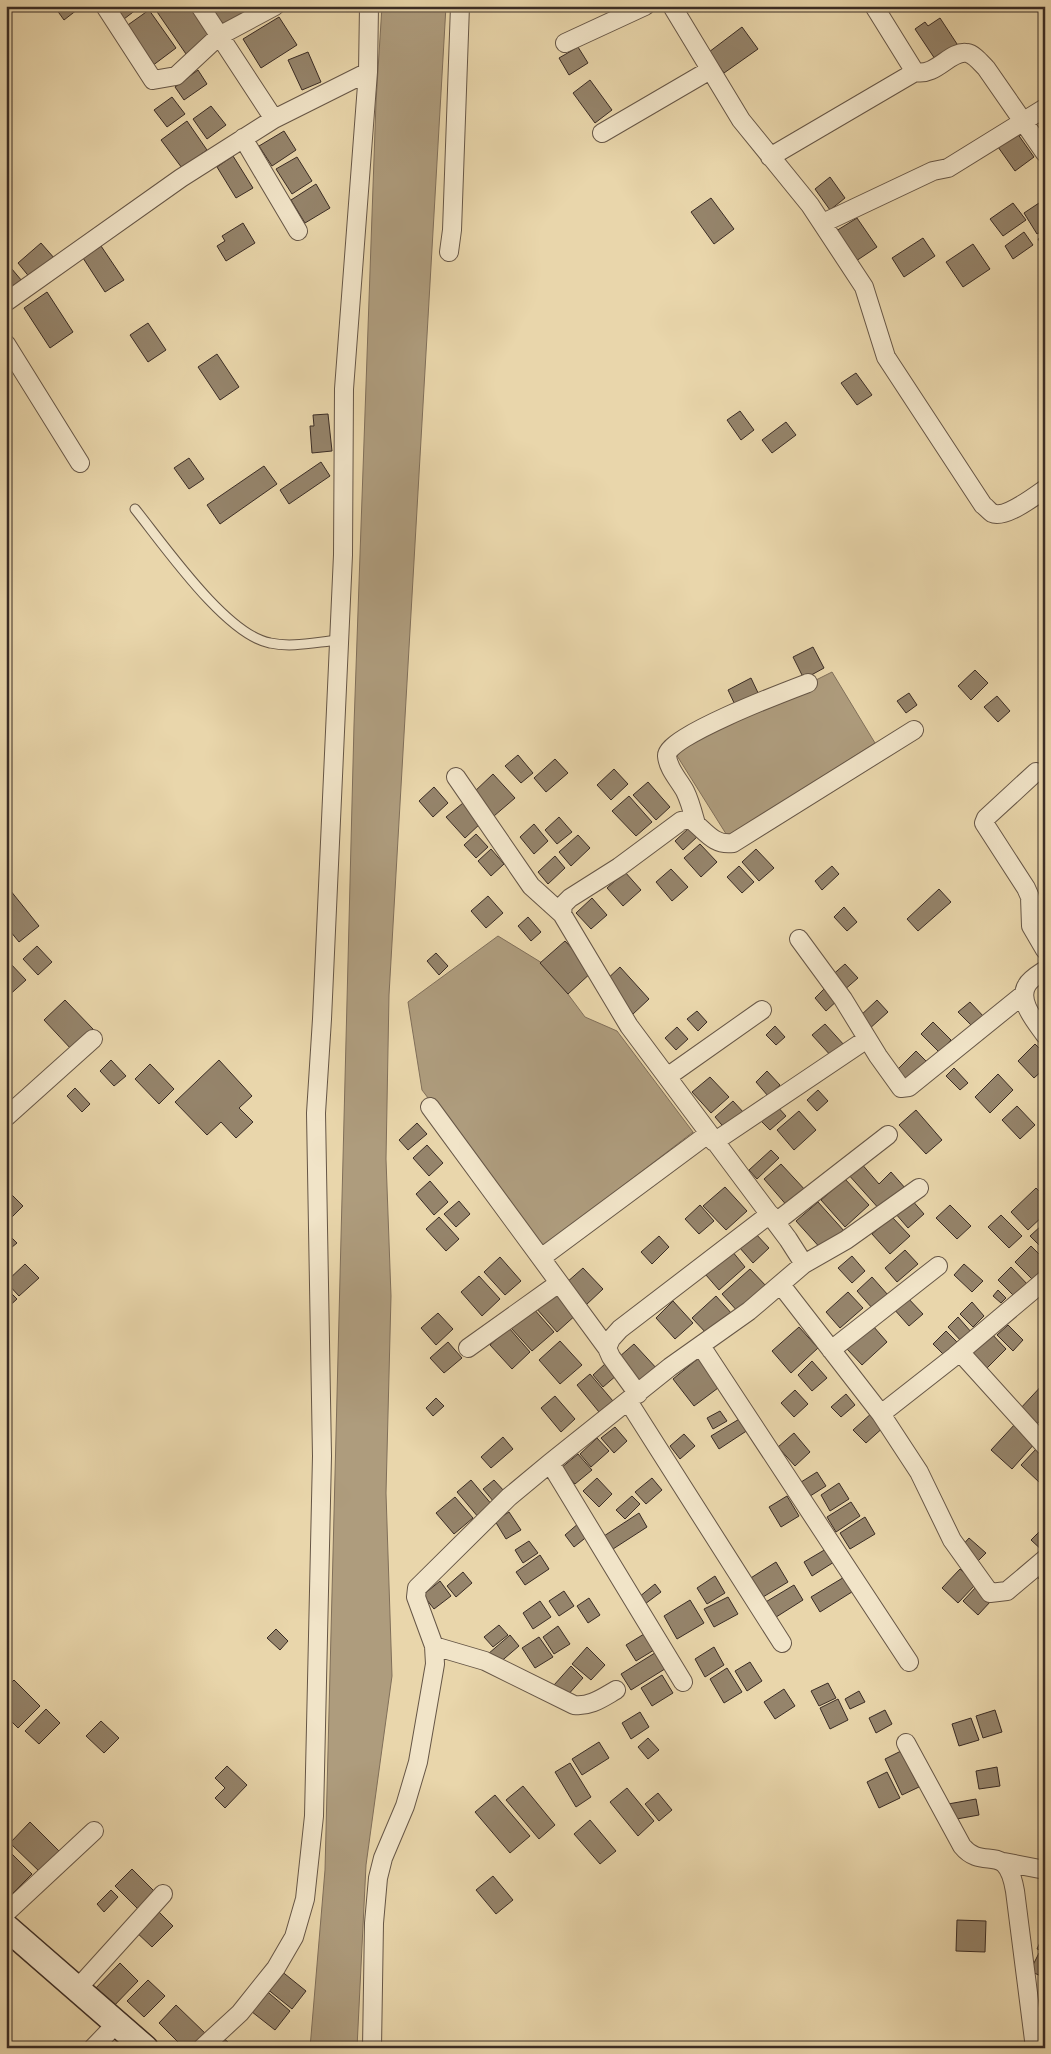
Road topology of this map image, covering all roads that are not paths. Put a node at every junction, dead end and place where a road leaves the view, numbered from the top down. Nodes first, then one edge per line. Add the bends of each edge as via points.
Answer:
1 (105, 6) edge
2 (200, 6) edge
3 (275, 6) edge
4 (369, 6) edge
5 (460, 6) edge
6 (645, 6) edge
7 (672, 6) edge
8 (874, 6) edge
9 (220, 36) junction
10 (565, 42) dead end
11 (710, 70) junction
12 (368, 72) junction
13 (915, 72) junction
14 (1045, 108) edge
15 (274, 119) junction
16 (1023, 121) junction
17 (602, 134) dead end
18 (243, 138) junction
19 (1045, 153) edge
20 (770, 157) junction
21 (823, 223) junction
22 (298, 231) dead end
23 (449, 252) dead end
24 (6, 302) edge
25 (6, 344) edge
26 (80, 463) dead end
27 (1045, 489) edge
28 (135, 509) dead end
29 (339, 640) junction
30 (808, 683) dead end
31 (914, 730) dead end
32 (1036, 772) dead end
33 (456, 777) dead end
34 (696, 824) junction
35 (562, 914) junction
36 (799, 938) dead end
37 (1045, 950) edge
38 (1045, 970) edge
39 (1024, 994) junction
40 (762, 1010) dead end
41 (1045, 1035) edge
42 (93, 1039) dead end
43 (868, 1039) junction
44 (667, 1077) junction
45 (430, 1107) dead end
46 (6, 1117) edge
47 (888, 1135) dead end
48 (711, 1138) junction
49 (919, 1188) dead end
50 (773, 1218) junction
51 (541, 1258) junction
52 (804, 1264) junction
53 (938, 1266) dead end
54 (1045, 1281) edge
55 (559, 1283) junction
56 (781, 1285) junction
57 (701, 1346) junction
58 (468, 1348) dead end
59 (607, 1348) junction
60 (832, 1350) junction
61 (960, 1352) junction
62 (633, 1398) junction
63 (881, 1414) junction
64 (1045, 1446) edge
65 (550, 1463) junction
66 (1045, 1559) edge
67 (782, 1643) dead end
68 (434, 1646) junction
69 (909, 1662) dead end
70 (683, 1682) dead end
71 (616, 1690) dead end
72 (906, 1743) dead end
73 (94, 1831) dead end
74 (1004, 1862) junction
75 (1045, 1870) edge
76 (163, 1894) dead end
77 (6, 1913) edge
78 (6, 1927) edge
79 (77, 1989) junction
80 (117, 2023) junction
81 (93, 2048) edge
82 (145, 2048) edge
83 (202, 2048) edge
84 (372, 2048) edge
85 (1035, 2048) edge

1 - 9 street via 153,80 176,76
2 - 9 street
3 - 9 street
4 - 12 street
5 - 23 street
6 - 10 street
7 - 11 street
8 - 13 street
9 - 15 street
11 - 17 street
11 - 20 street via 741,120
12 - 15 street
12 - 29 street via 344,390
13 - 16 street via 922,74 960,53 968,53 986,68
13 - 20 street
14 - 16 street
15 - 18 street
16 - 19 street
16 - 21 street via 948,168 933,171
18 - 22 street
18 - 24 street
20 - 21 street
21 - 27 street via 864,287 883,350 983,504 992,513 999,514 1010,511
25 - 26 street
28 - 29 lane via 219,612 254,637 284,646
29 - 83 street via 316,1113 322,1456 314,1816 305,1900 294,1937 276,1968 240,2013
30 - 34 street via 719,720 668,749 670,767 685,791
31 - 34 street via 733,842 723,844 713,840
32 - 37 street via 984,823 1026,888 1030,898 1031,926
33 - 35 street via 526,879
34 - 35 street via 690,820 681,821 570,898 563,905
35 - 44 street via 610,998
36 - 43 street
38 - 39 street via 1026,986
39 - 41 street via 1026,1005
39 - 43 street via 909,1087 901,1088 897,1084
40 - 44 street
42 - 46 street
43 - 48 street
44 - 48 street
45 - 51 street
47 - 50 street
48 - 50 street
48 - 51 street
49 - 52 street via 846,1240
50 - 52 street
50 - 59 street via 620,1329 610,1339
51 - 55 street
52 - 56 street
53 - 60 street
54 - 61 street
55 - 58 street
55 - 59 street
56 - 57 street
56 - 60 street
57 - 62 street
57 - 69 street
59 - 62 street
60 - 63 street
61 - 63 street
61 - 64 street
62 - 65 street
62 - 67 street
63 - 66 street via 919,1472 952,1540 990,1593 1007,1591
65 - 68 street via 509,1497 417,1588 416,1596
65 - 70 street
68 - 71 street via 485,1660 574,1705 593,1703
68 - 84 street via 435,1664 418,1762 378,1878
72 - 74 street via 962,1846 973,1857
73 - 77 street
74 - 75 street
74 - 85 street via 1014,1884
76 - 79 street
78 - 79 street
79 - 80 street
80 - 81 street
80 - 82 street

